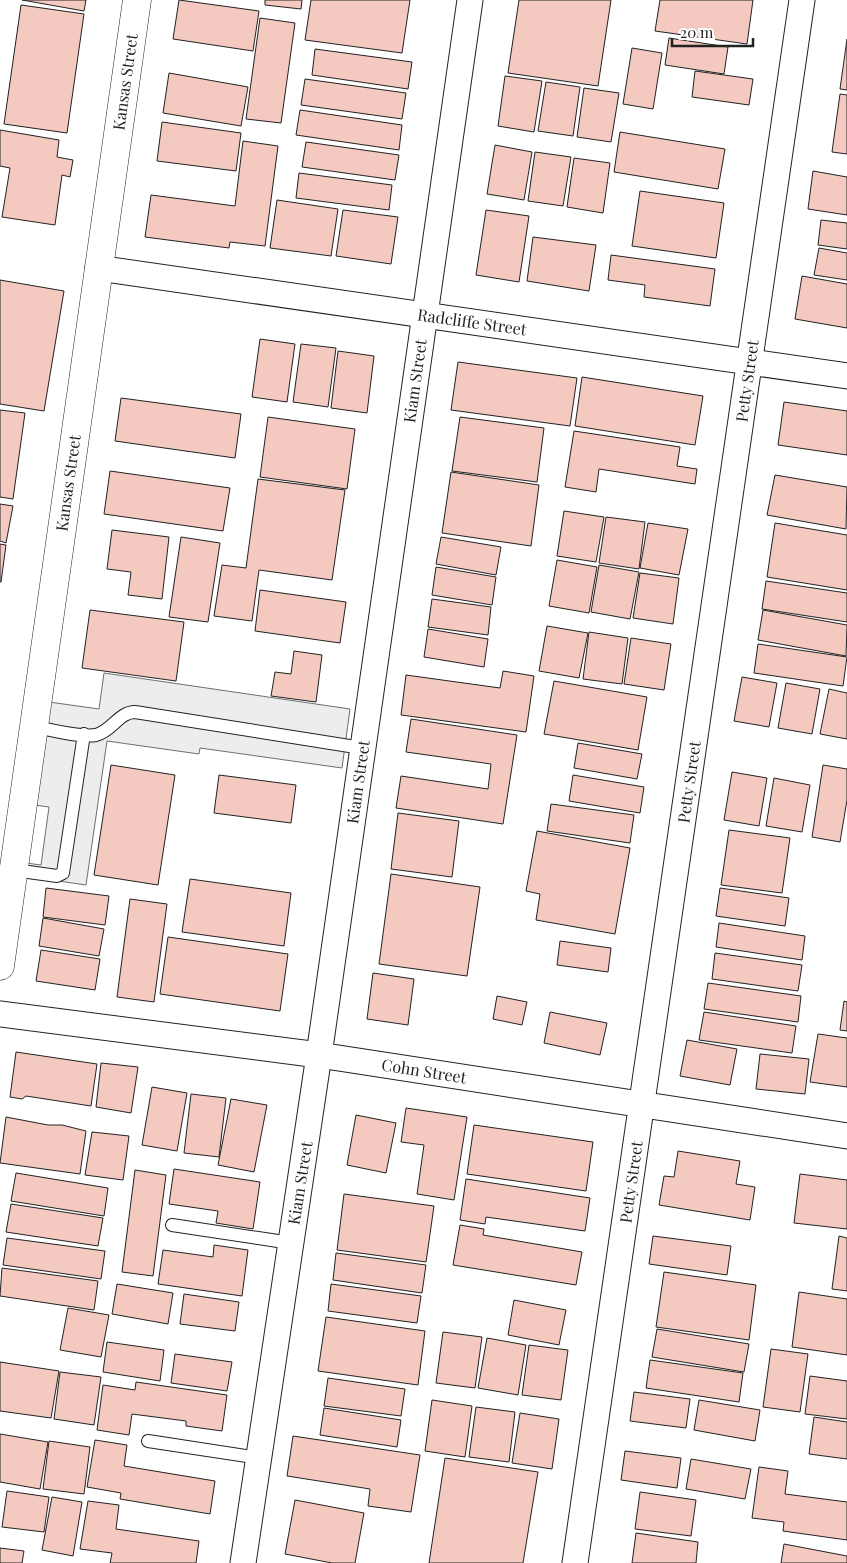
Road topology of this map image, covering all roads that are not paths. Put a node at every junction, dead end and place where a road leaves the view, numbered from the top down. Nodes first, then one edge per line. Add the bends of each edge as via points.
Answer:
1 (137, 0) edge
2 (470, 0) edge
3 (802, 0) edge
4 (98, 268) junction
5 (424, 315) junction
6 (750, 362) junction
7 (847, 376) edge
8 (34, 727) junction
9 (84, 734) junction
10 (362, 748) junction
11 (14, 870) junction
12 (0, 966) edge
13 (0, 1014) edge
14 (320, 1055) junction
15 (642, 1104) junction
16 (847, 1136) edge
17 (172, 1225) dead end
18 (291, 1243) junction
19 (148, 1441) dead end
20 (259, 1458) junction
21 (243, 1563) edge
22 (575, 1563) edge

1 - 4 street, Kansas Street
2 - 5 street, Kiam Street
3 - 6 street, Petty Street
4 - 5 street, Radcliffe Street
4 - 8 street, Kansas Street
5 - 6 street, Radcliffe Street
5 - 10 street, Kiam Street
6 - 7 street, Radcliffe Street
6 - 15 street, Petty Street
8 - 9 lane
8 - 11 street, Kansas Street
9 - 10 lane via 95,735 105,731 128,712 135,712
9 - 11 lane via 63,873 57,876
10 - 14 street, Kiam Street
11 - 12 street, Kansas Street
13 - 14 street, Cohn Street
14 - 15 street, Cohn Street
14 - 18 street, Kiam Street
15 - 16 street, Cohn Street
15 - 22 street, Petty Street
17 - 18 lane
18 - 20 street, Kiam Street
19 - 20 lane
20 - 21 street, Kiam Street

